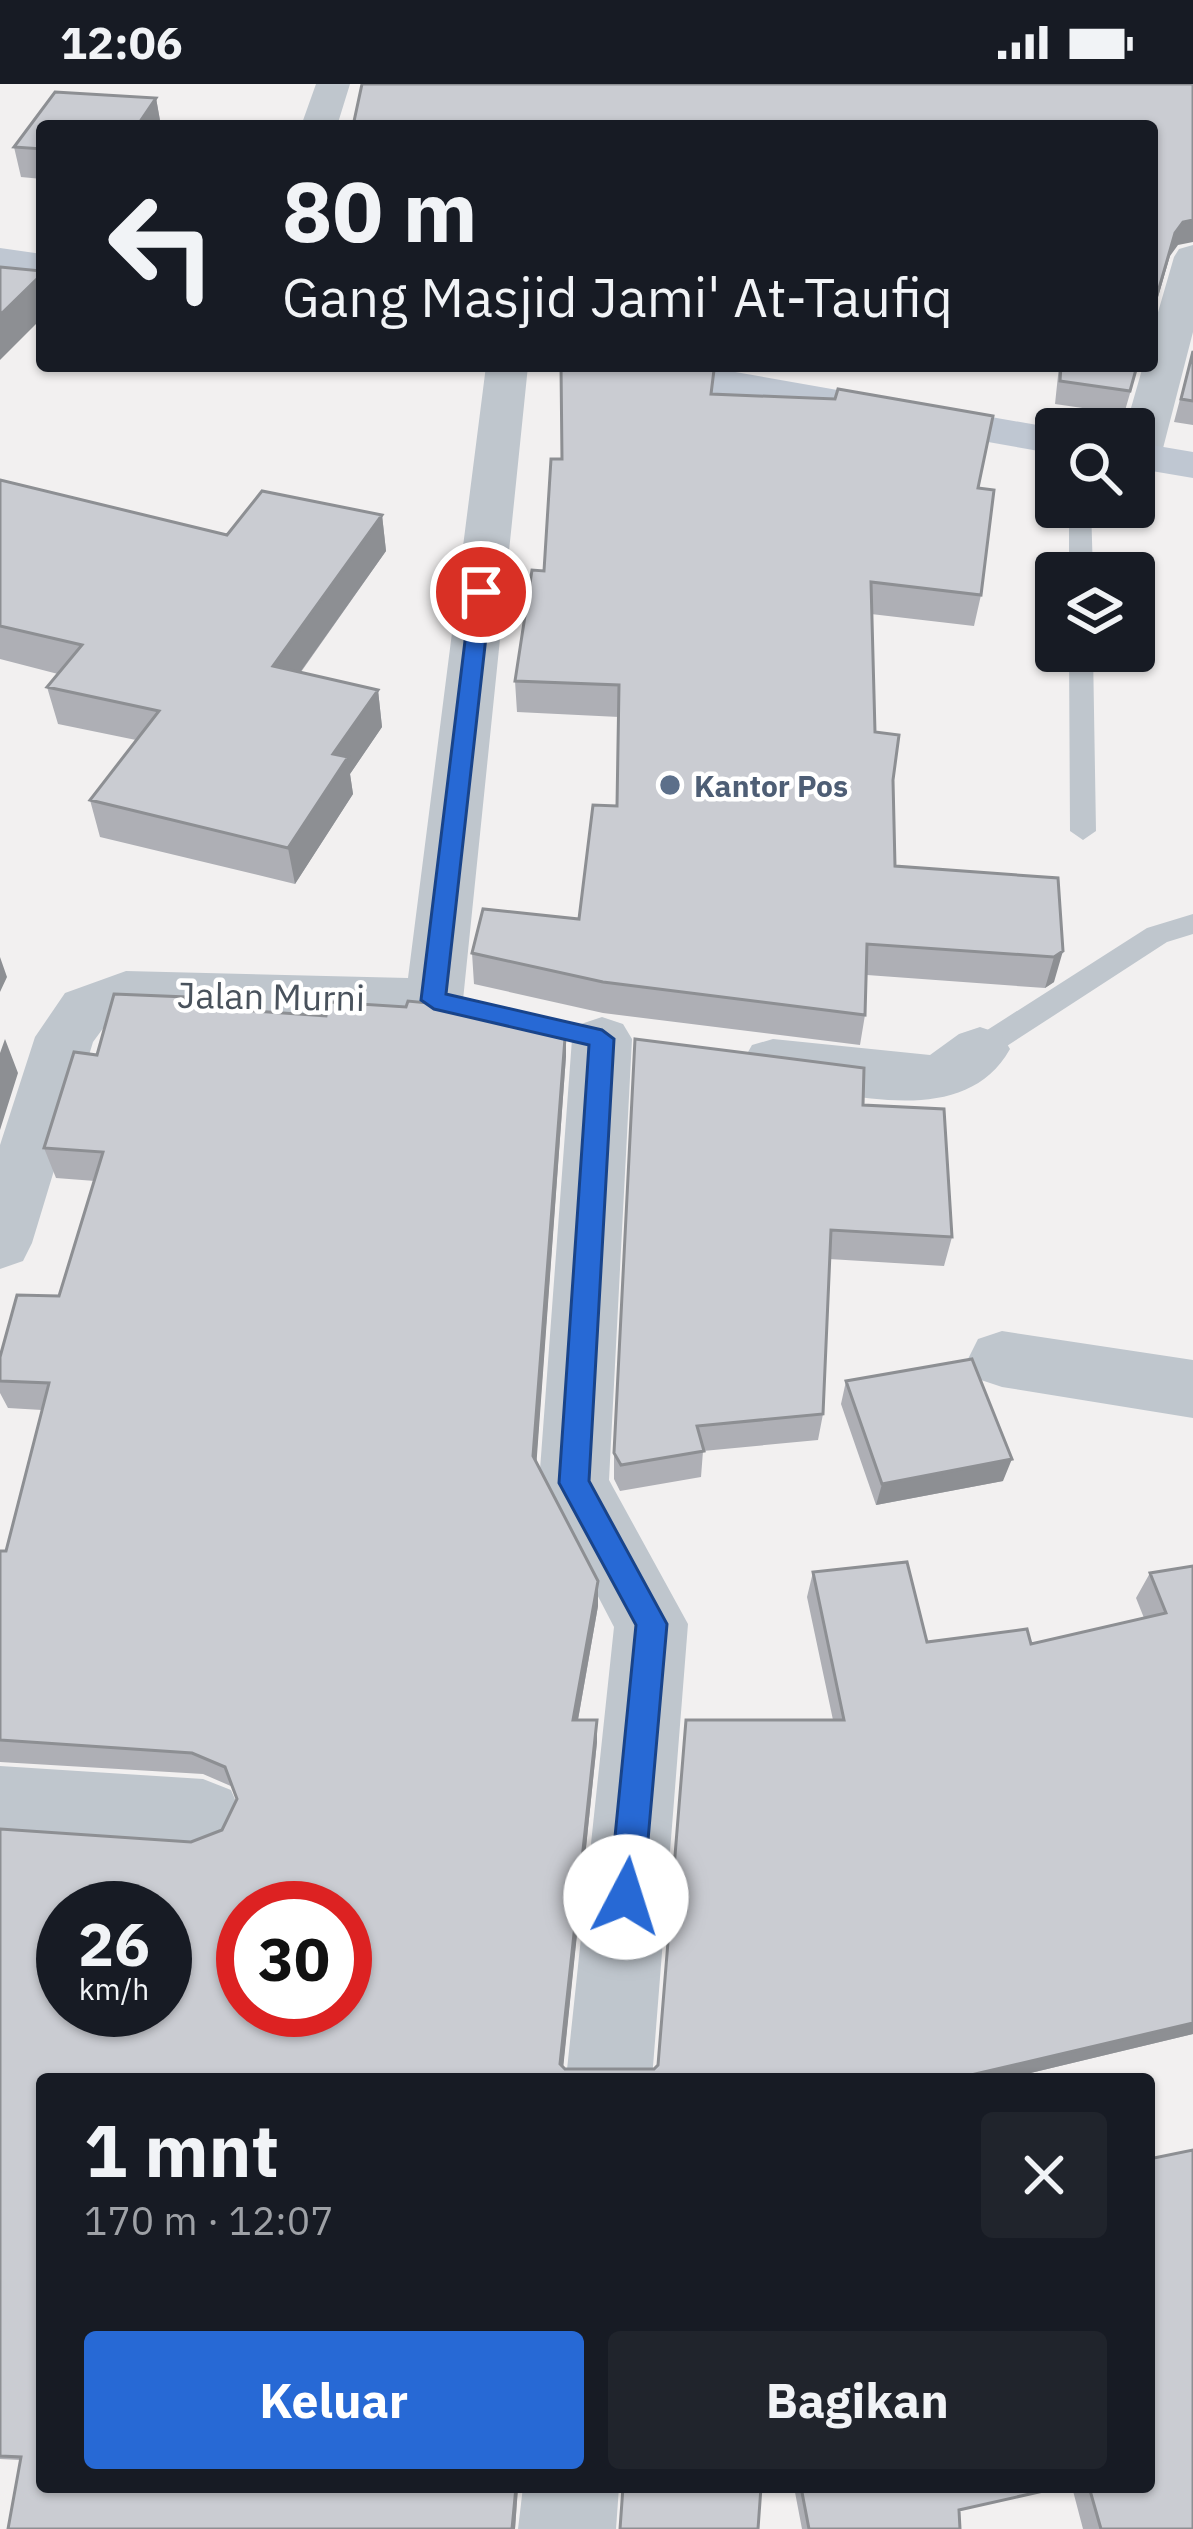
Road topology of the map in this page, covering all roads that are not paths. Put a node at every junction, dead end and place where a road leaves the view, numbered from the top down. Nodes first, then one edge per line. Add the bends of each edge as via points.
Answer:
1 (333, 84) edge
2 (321, 120) edge
3 (1193, 257) edge
4 (0, 260) edge
5 (36, 265) edge
6 (507, 372) edge
7 (663, 372) edge
8 (1150, 408) edge
9 (1035, 437) edge
10 (1155, 458) edge
11 (1193, 465) edge
12 (1082, 672) edge
13 (1083, 831) dead end
14 (1193, 923) edge
15 (434, 1000) junction
16 (980, 1049) joint
17 (715, 1053) edge
18 (0, 1243) edge
19 (1002, 1359) dead end
20 (1193, 1389) edge
21 (0, 1805) edge
22 (203, 1818) dead end
23 (610, 2073) edge
24 (570, 2493) edge
25 (567, 2529) edge

1 - 2 street
3 - 8 street
4 - 5 main road
6 - 15 street
7 - 9 main road
10 - 11 main road
12 - 13 lane
14 - 16 lane via 1157,935
15 - 18 street, Jalan Murni via 126,992 86,1008 65,1037
15 - 23 street, Jalan Murni via 625,1042 574,1483 651,1624
16 - 17 street via 945,1075 917,1079
19 - 20 street
21 - 22 street
24 - 25 street

